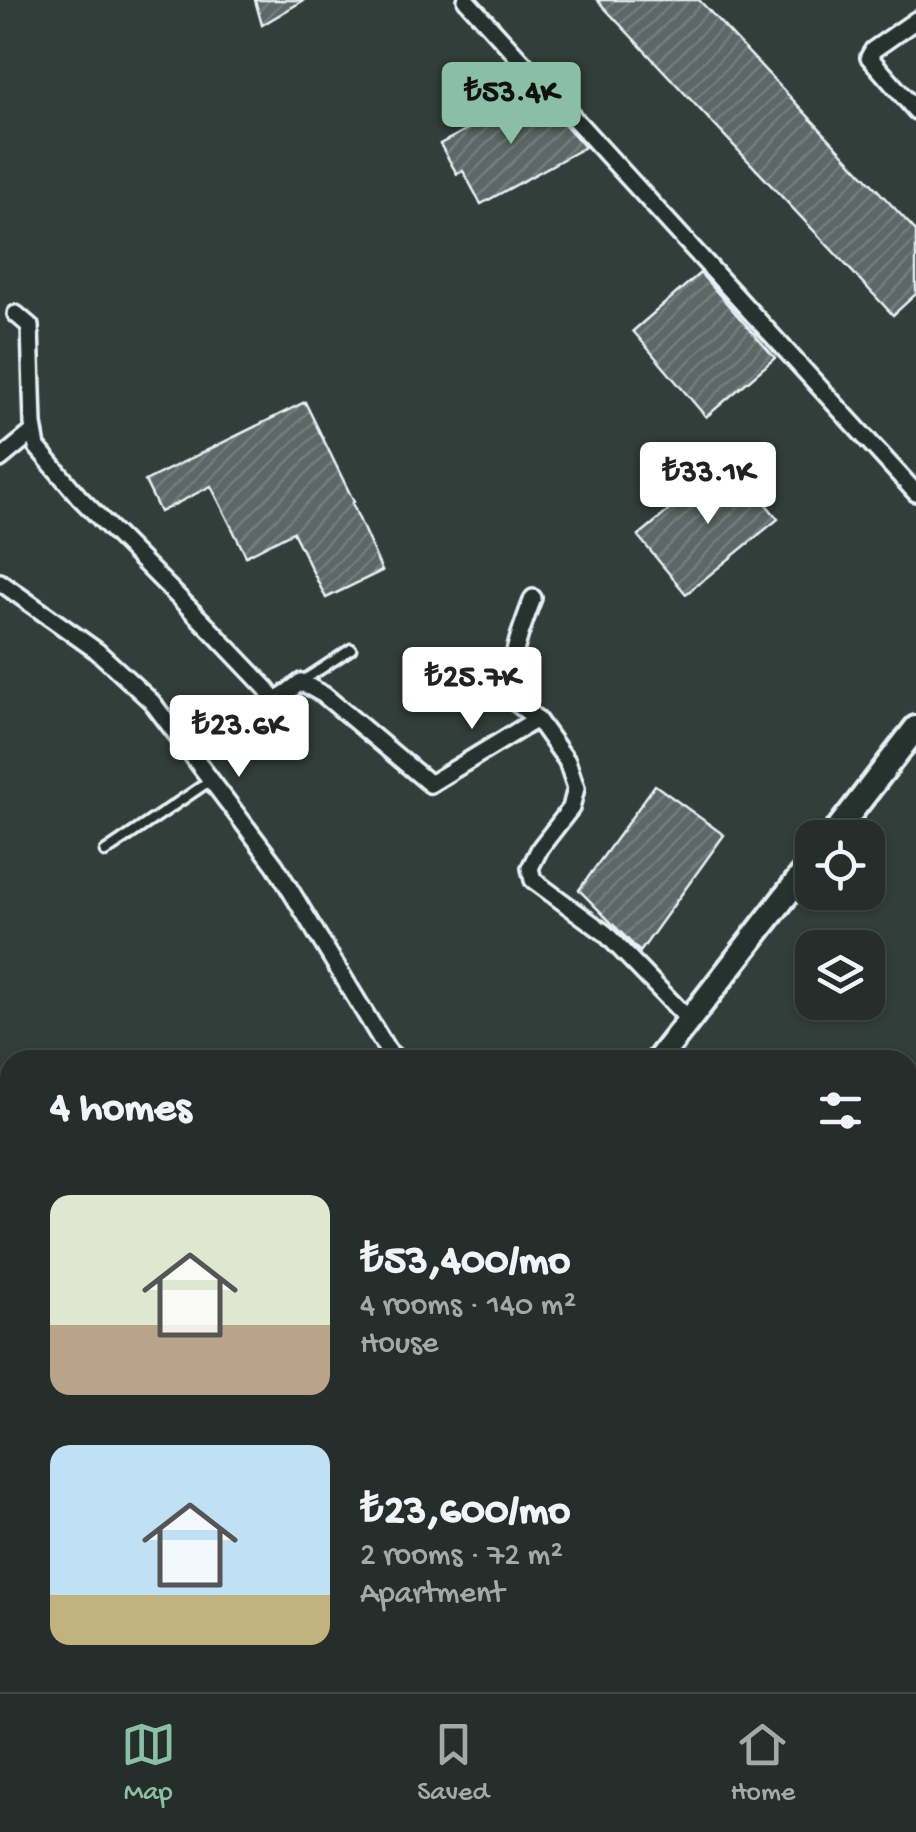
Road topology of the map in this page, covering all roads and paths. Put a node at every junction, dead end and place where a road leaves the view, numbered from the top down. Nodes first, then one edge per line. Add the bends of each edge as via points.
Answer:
1 (466, 0) edge
2 (916, 20) edge
3 (916, 111) edge
4 (16, 314) dead end
5 (34, 431) junction
6 (0, 459) edge
7 (916, 494) edge
8 (0, 582) edge
9 (533, 598) dead end
10 (351, 649) dead end
11 (301, 682) junction
12 (274, 702) junction
13 (536, 719) junction
14 (916, 728) edge
15 (187, 747) junction
16 (211, 780) junction
17 (845, 820) edge
18 (105, 852) dead end
19 (795, 884) edge
20 (689, 1020) junction
21 (387, 1050) edge
22 (666, 1050) edge

1 - 7 street
2 - 3 street via 869,57
4 - 5 street via 30,326
5 - 6 street
5 - 12 street via 57,474
8 - 15 street via 97,651 152,702
9 - 13 street via 509,680 511,699
10 - 11 lane
11 - 12 street
11 - 13 street via 430,784
12 - 15 street
13 - 20 street via 567,761 576,788 571,808 530,868 532,880 605,934
14 - 17 street
15 - 16 street
16 - 18 lane
16 - 21 street via 275,865
19 - 20 street
20 - 22 street

